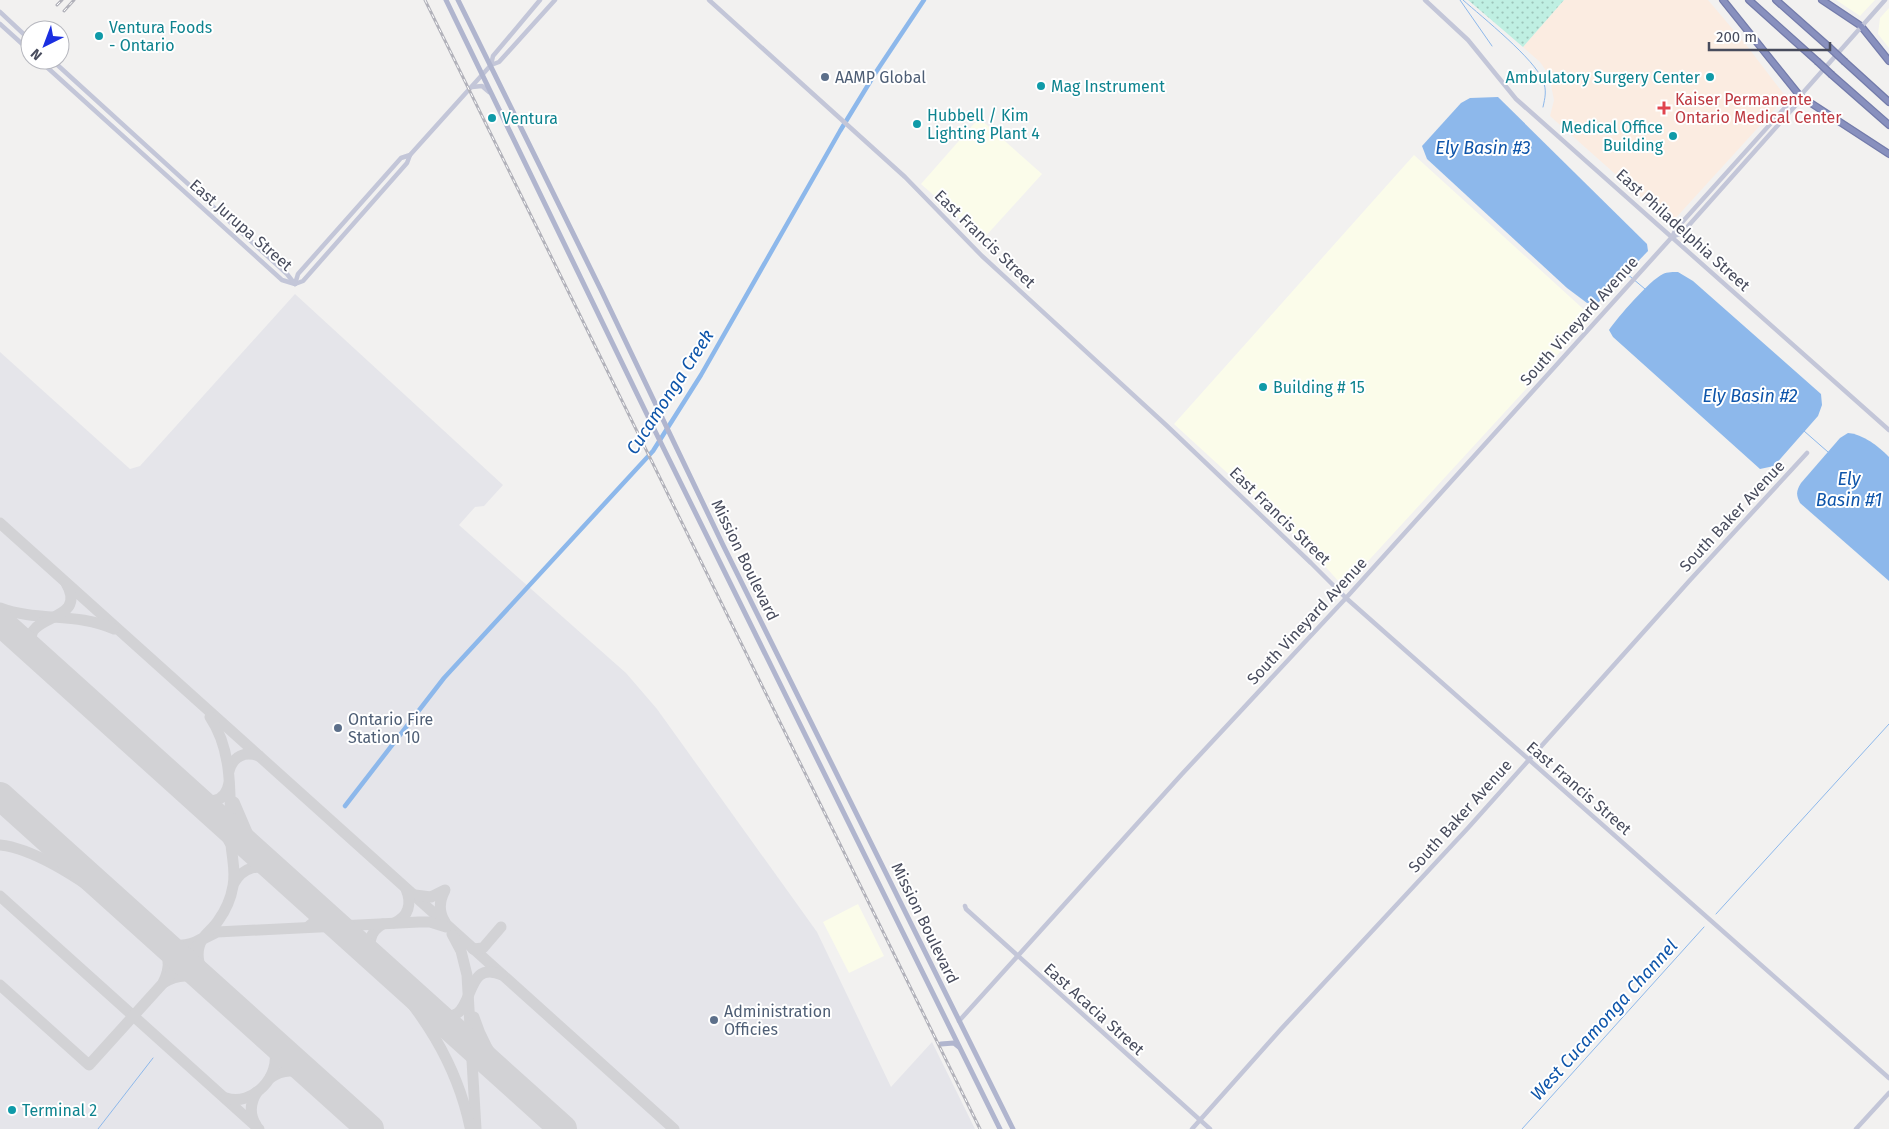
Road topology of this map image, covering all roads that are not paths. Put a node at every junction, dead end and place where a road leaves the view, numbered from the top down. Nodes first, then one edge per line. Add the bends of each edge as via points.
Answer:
1 (446, 0) edge
2 (458, 0) edge
3 (540, 0) edge
4 (555, 0) edge
5 (709, 0) edge
6 (1425, 0) edge
7 (1723, 0) edge
8 (1750, 0) edge
9 (1776, 0) edge
10 (1822, 0) edge
11 (1884, 0) edge
12 (0, 12) edge
13 (0, 24) edge
14 (1861, 26) junction
15 (20, 31) edge
16 (20, 42) edge
17 (480, 44) junction
18 (499, 49) junction
19 (1889, 61) edge
20 (491, 65) junction
21 (50, 70) edge
22 (63, 70) edge
23 (482, 74) junction
24 (470, 87) junction
25 (1800, 96) junction
26 (1889, 102) edge
27 (496, 103) junction
28 (1889, 125) edge
29 (1889, 154) edge
30 (410, 155) junction
31 (339, 228) junction
32 (1672, 238) junction
33 (332, 247) junction
34 (295, 284) junction
35 (1889, 430) edge
36 (1807, 453) dead end
37 (1346, 598) junction
38 (1528, 760) junction
39 (965, 906) dead end
40 (1017, 956) junction
41 (960, 1021) junction
42 (941, 1044) dead end
43 (960, 1049) junction
44 (1889, 1078) edge
45 (1889, 1093) edge
46 (1200, 1120) junction
47 (1000, 1129) edge
48 (1013, 1129) edge
49 (1192, 1129) edge
50 (1210, 1129) edge
51 (1856, 1129) edge

1 - 23 main road, Mission Boulevard
2 - 17 main road, Mission Boulevard
3 - 18 street
4 - 20 street via 499,62
5 - 37 street, East Francis Street via 905,177 982,256
6 - 32 street, East Philadelphia Street via 1468,40 1516,99
7 - 25 highway
8 - 28 highway, bridge
9 - 26 highway, bridge
10 - 14 highway
11 - 14 street, South Vineyard Avenue
12 - 15 street
13 - 16 street
14 - 19 highway
14 - 25 street, South Vineyard Avenue
17 - 18 street via 488,53
17 - 20 main road, Mission Boulevard
18 - 20 street
20 - 23 street
20 - 41 main road, Mission Boulevard
21 - 34 street, East Jurupa Street via 282,280
22 - 34 street, East Jurupa Street via 288,274
23 - 24 street
23 - 27 main road, Mission Boulevard
24 - 27 street via 484,87
24 - 30 street
25 - 29 highway
25 - 32 street, South Vineyard Avenue via 1796,105 1682,233
27 - 43 main road, Mission Boulevard
30 - 31 street via 401,158
30 - 33 street via 407,163
31 - 33 street
31 - 34 street via 298,274
32 - 35 street, East Philadelphia Street
32 - 37 street, South Vineyard Avenue
33 - 34 street via 303,281
36 - 38 street, South Baker Avenue
37 - 38 street, East Francis Street
37 - 40 street, South Vineyard Avenue
38 - 44 street, East Francis Street
38 - 46 street, South Baker Avenue
39 - 40 street, East Acacia Street
40 - 41 street, South Vineyard Avenue
40 - 46 street, East Acacia Street
41 - 48 main road, Mission Boulevard
42 - 43 main road via 955,1044
43 - 47 main road, Mission Boulevard
45 - 51 street
46 - 49 street, South Baker Avenue
46 - 50 street, East Acacia Street

